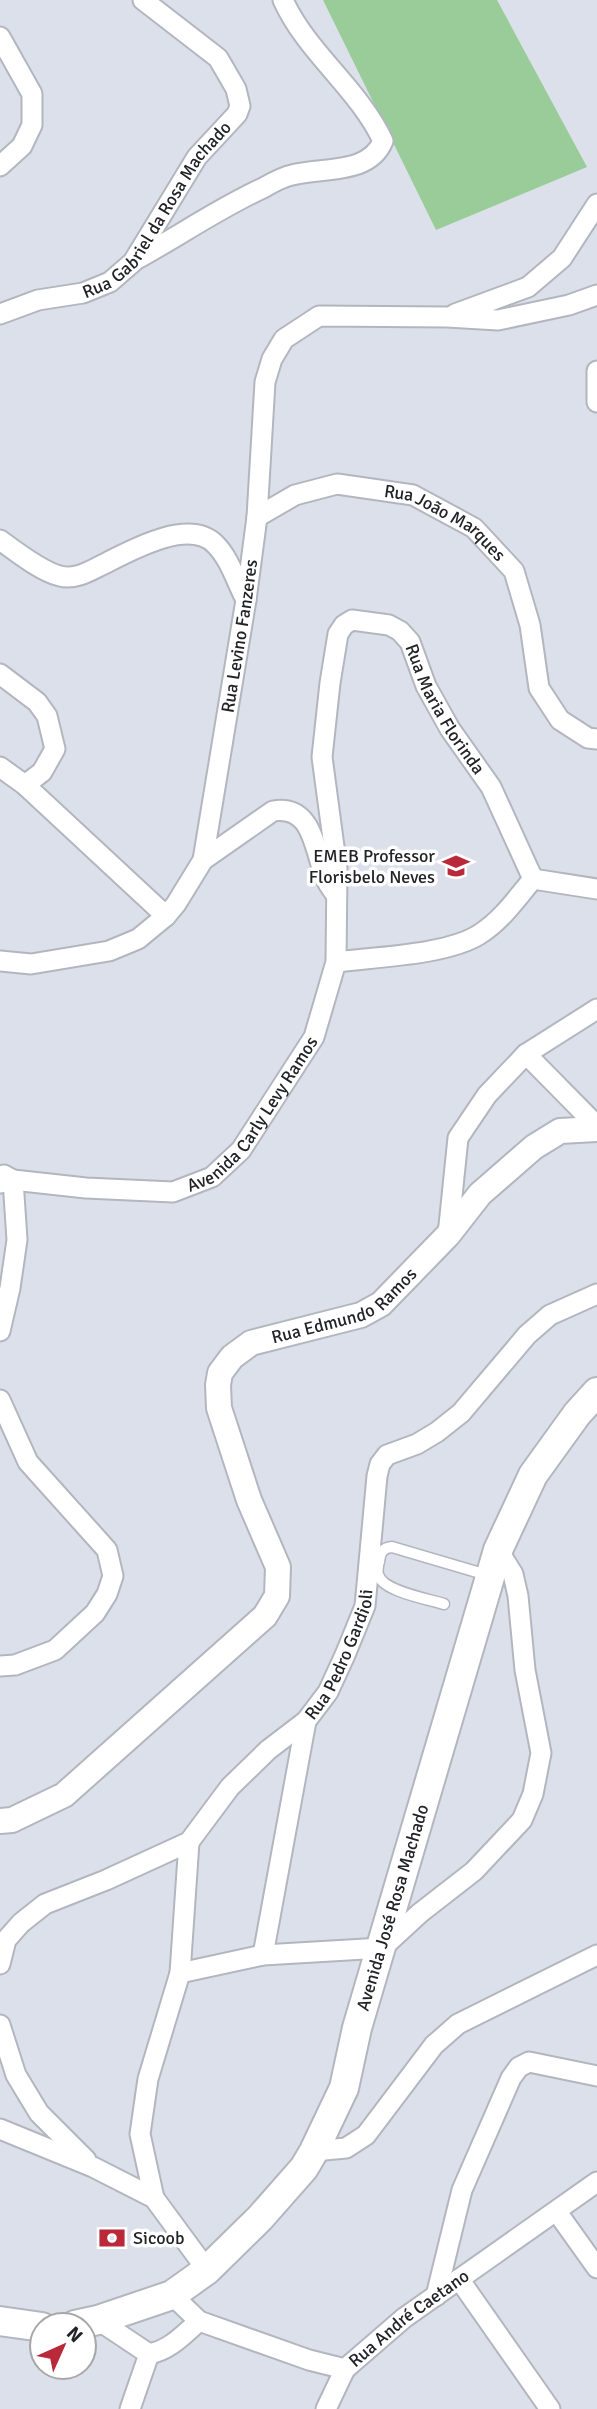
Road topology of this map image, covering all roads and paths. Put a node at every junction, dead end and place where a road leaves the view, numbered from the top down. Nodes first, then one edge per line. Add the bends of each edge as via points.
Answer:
1 (143, 0) edge
2 (283, 0) edge
3 (0, 37) edge
4 (4, 156) edge
5 (597, 204) edge
6 (133, 261) junction
7 (597, 295) edge
8 (0, 314) edge
9 (447, 317) junction
10 (597, 371) edge
11 (597, 402) edge
12 (257, 517) junction
13 (0, 540) edge
14 (246, 600) junction
15 (0, 674) edge
16 (597, 739) edge
17 (0, 767) edge
18 (25, 785) junction
19 (0, 787) edge
20 (203, 860) junction
21 (533, 879) junction
22 (597, 889) edge
23 (337, 895) junction
24 (166, 916) junction
25 (0, 961) edge
26 (336, 962) junction
27 (597, 1009) edge
28 (526, 1054) junction
29 (597, 1128) edge
30 (4, 1179) edge
31 (448, 1235) junction
32 (597, 1294) edge
33 (0, 1331) edge
34 (597, 1392) edge
35 (0, 1400) edge
36 (494, 1563) junction
37 (444, 1604) dead end
38 (0, 1666) edge
39 (306, 1721) junction
40 (0, 1821) edge
41 (189, 1842) junction
42 (382, 1948) junction
43 (263, 1955) junction
44 (597, 1955) edge
45 (0, 1964) edge
46 (180, 1973) junction
47 (0, 2025) edge
48 (597, 2076) edge
49 (0, 2129) edge
50 (314, 2151) junction
51 (93, 2168) junction
52 (597, 2182) edge
53 (154, 2198) junction
54 (557, 2212) junction
55 (597, 2267) edge
56 (207, 2270) junction
57 (459, 2279) junction
58 (172, 2295) junction
59 (436, 2296) junction
60 (98, 2319) edge
61 (0, 2321) edge
62 (199, 2321) junction
63 (28, 2325) edge
64 (98, 2329) edge
65 (149, 2354) junction
66 (345, 2369) junction
67 (130, 2409) edge
68 (326, 2409) edge
69 (550, 2409) edge

1 - 6 street, Rua Gabriel da Rosa Machado via 218,58 240,106 197,157
2 - 6 street via 373,120 383,141 380,150 357,165 290,175 231,203
3 - 4 street via 32,94 32,125 22,146
5 - 9 street via 562,258 528,287
6 - 8 street, Rua Gabriel da Rosa Machado via 110,282 83,293 38,300
7 - 9 street, Rua Levino Fanzeres via 498,320
9 - 12 street, Rua Levino Fanzeres via 319,316 284,339 265,382
10 - 11 street
12 - 14 street, Rua Levino Fanzeres
12 - 16 street, Rua João Marques via 295,495 337,484 413,495 474,527 514,571 530,625 539,688 560,720
13 - 14 street via 60,577 82,575 165,537 193,533 213,541 227,558
14 - 20 street, Rua Levino Fanzeres
15 - 18 street via 42,709 55,749 42,772
17 - 18 street
18 - 19 street
18 - 24 street
20 - 23 street via 273,811 286,809 309,827 327,882
20 - 24 street, Rua Levino Fanzeres
21 - 22 street
21 - 23 street, Rua Maria Florinda via 491,787 426,686 410,642 389,625 352,620 338,634 322,757
21 - 26 street via 498,921 478,936 442,948
23 - 26 street, Avenida Carly Levy Ramos
24 - 25 street, Rua Levino Fanzeres via 138,939 109,951 31,964
26 - 30 street, Avenida Carly Levy Ramos via 314,1037 241,1150 212,1177 173,1192
27 - 28 street
28 - 29 street, Rua Edmundo Ramos
28 - 31 street via 487,1096 458,1138
29 - 31 street, Rua Edmundo Ramos via 560,1131 534,1147 480,1194
30 - 33 street via 18,1240
31 - 40 street, Rua Edmundo Ramos via 371,1310 251,1343 232,1357 220,1373 219,1408 249,1500 278,1566 277,1596 265,1616 64,1795 12,1820
32 - 39 street, Rua Pedro Gardioli via 550,1315 527,1335 461,1413 417,1444 387,1455 380,1464 365,1605 327,1692
34 - 36 main road, Avenida José Rosa Machado via 533,1475
35 - 38 street via 28,1462 107,1550 113,1576 95,1613 55,1650
36 - 37 lane via 392,1547 380,1553 377,1573 390,1588
36 - 42 main road, Avenida José Rosa Machado
36 - 42 street via 513,1574 518,1596 525,1670 541,1753 533,1794 522,1819 474,1871
39 - 41 street, Rua Pedro Gardioli via 230,1787
39 - 43 street
41 - 45 street, Rua Pedro Gardioli via 46,1904 6,1940
41 - 46 street
42 - 43 street
42 - 50 main road, Avenida José Rosa Machado via 344,2088
43 - 46 street
44 - 50 street via 458,2024 434,2045 366,2135 346,2148
46 - 53 street via 148,2079 140,2134
47 - 51 street via 16,2075 39,2113
48 - 59 street via 529,2062 519,2067 462,2190
49 - 51 street
50 - 56 main road, Avenida José Rosa Machado via 260,2218
51 - 53 street
52 - 54 street, Rua André Caetano
53 - 56 street
54 - 55 street
54 - 57 street, Rua André Caetano
56 - 58 main road, Avenida José Rosa Machado
57 - 59 street, Rua André Caetano
57 - 69 street
58 - 60 main road, Avenida José Rosa Machado
58 - 62 street, Rua André Caetano
59 - 66 street, Rua André Caetano
61 - 63 main road
62 - 65 street via 162,2352
62 - 66 street, Rua André Caetano
64 - 65 street
65 - 67 street
66 - 68 street

